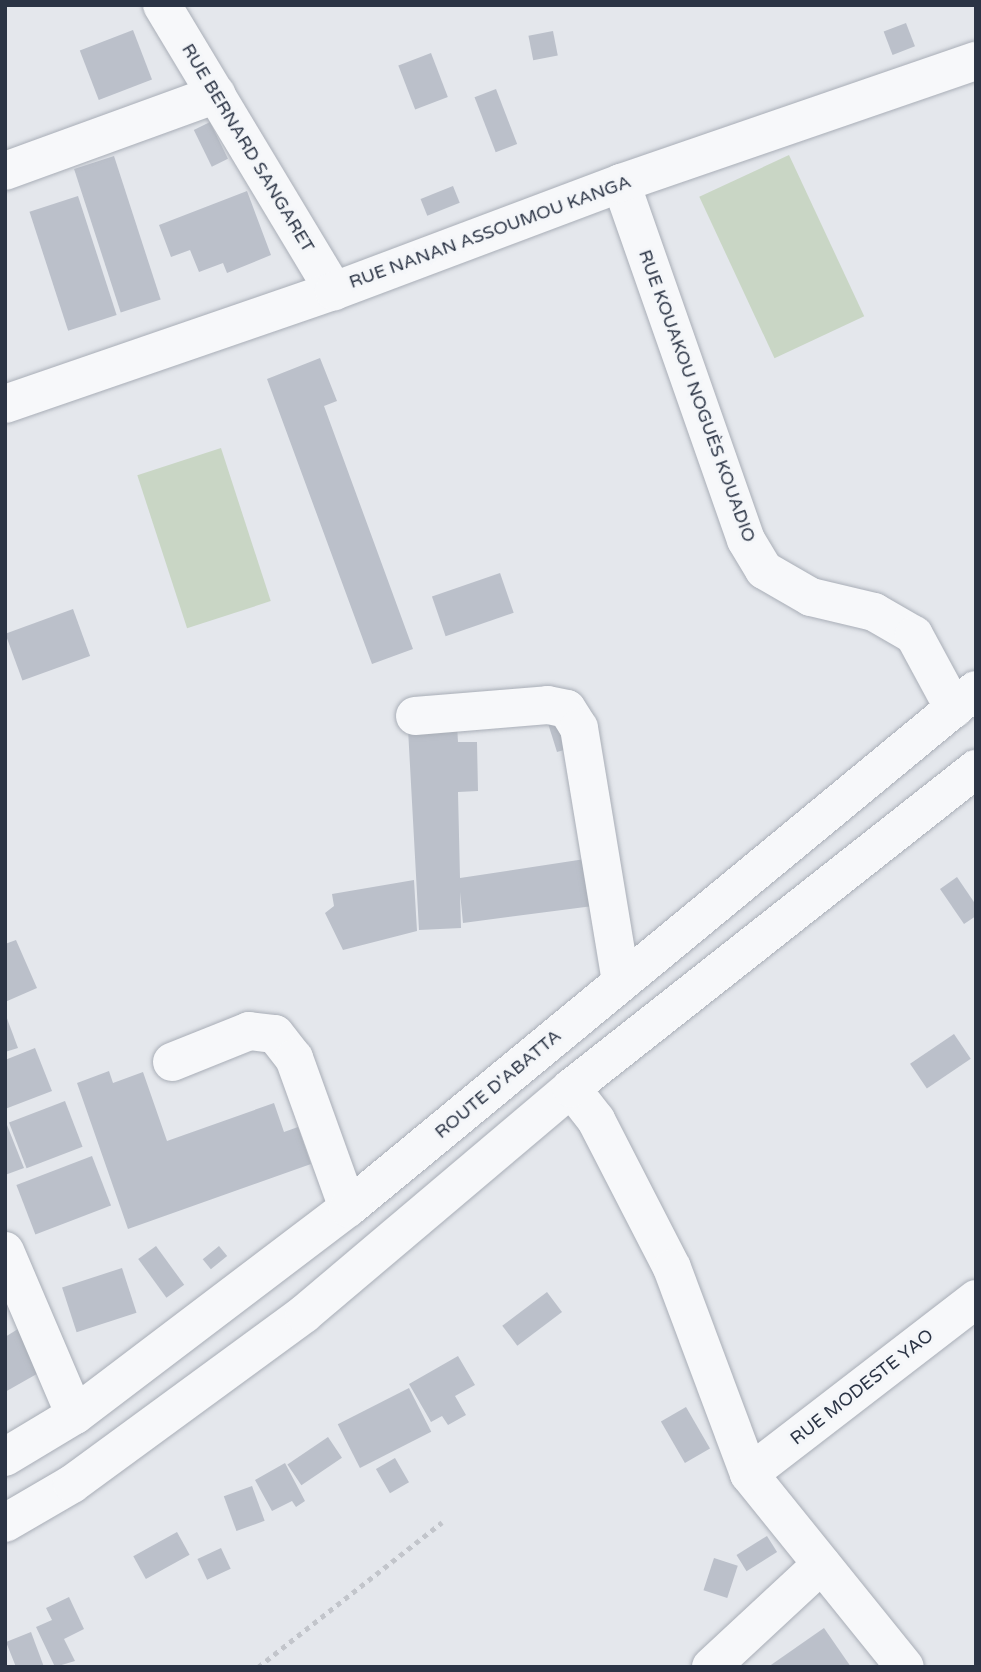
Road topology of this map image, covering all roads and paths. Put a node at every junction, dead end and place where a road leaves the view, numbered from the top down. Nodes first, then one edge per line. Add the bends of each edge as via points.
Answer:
1 (162, 5) edge
2 (976, 61) edge
3 (216, 94) junction
4 (5, 170) edge
5 (621, 183) junction
6 (334, 291) junction
7 (5, 404) edge
8 (965, 699) edge
9 (415, 716) dead end
10 (976, 769) edge
11 (621, 982) junction
12 (172, 1062) dead end
13 (571, 1088) junction
14 (348, 1208) junction
15 (5, 1251) edge
16 (976, 1299) edge
17 (15, 1300) edge
18 (75, 1415) junction
19 (5, 1458) edge
20 (749, 1474) junction
21 (442, 1522) dead end
22 (5, 1523) edge
23 (822, 1564) junction
24 (258, 1667) edge
25 (711, 1667) edge
26 (905, 1667) edge

1 - 3 street, RUE BERNARD SANGARET
2 - 5 street, RUE NANAN ASSOUMOU KANGA
3 - 4 street
3 - 6 street, RUE BERNARD SANGARET
5 - 6 street, RUE NANAN ASSOUMOU KANGA
5 - 8 street, RUE KOUAKOU NOGUÈS KOUADIO via 746,540 764,570 811,597 874,612 914,635
6 - 7 street, RUE NANAN ASSOUMOU KANGA
8 - 11 street, ROUTE D'ABATTA
9 - 11 street via 548,705 567,709 579,728
10 - 13 street
11 - 14 street, ROUTE D'ABATTA
12 - 14 street via 250,1031 275,1034 294,1058
13 - 20 street via 596,1120 673,1268
13 - 22 street via 304,1314 72,1484
14 - 18 street, ROUTE D'ABATTA
15 - 17 street
16 - 20 street, RUE MODESTE YAO
17 - 18 street
18 - 19 street, ROUTE D'ABATTA
20 - 23 street
21 - 24 path
23 - 25 street
23 - 26 street

